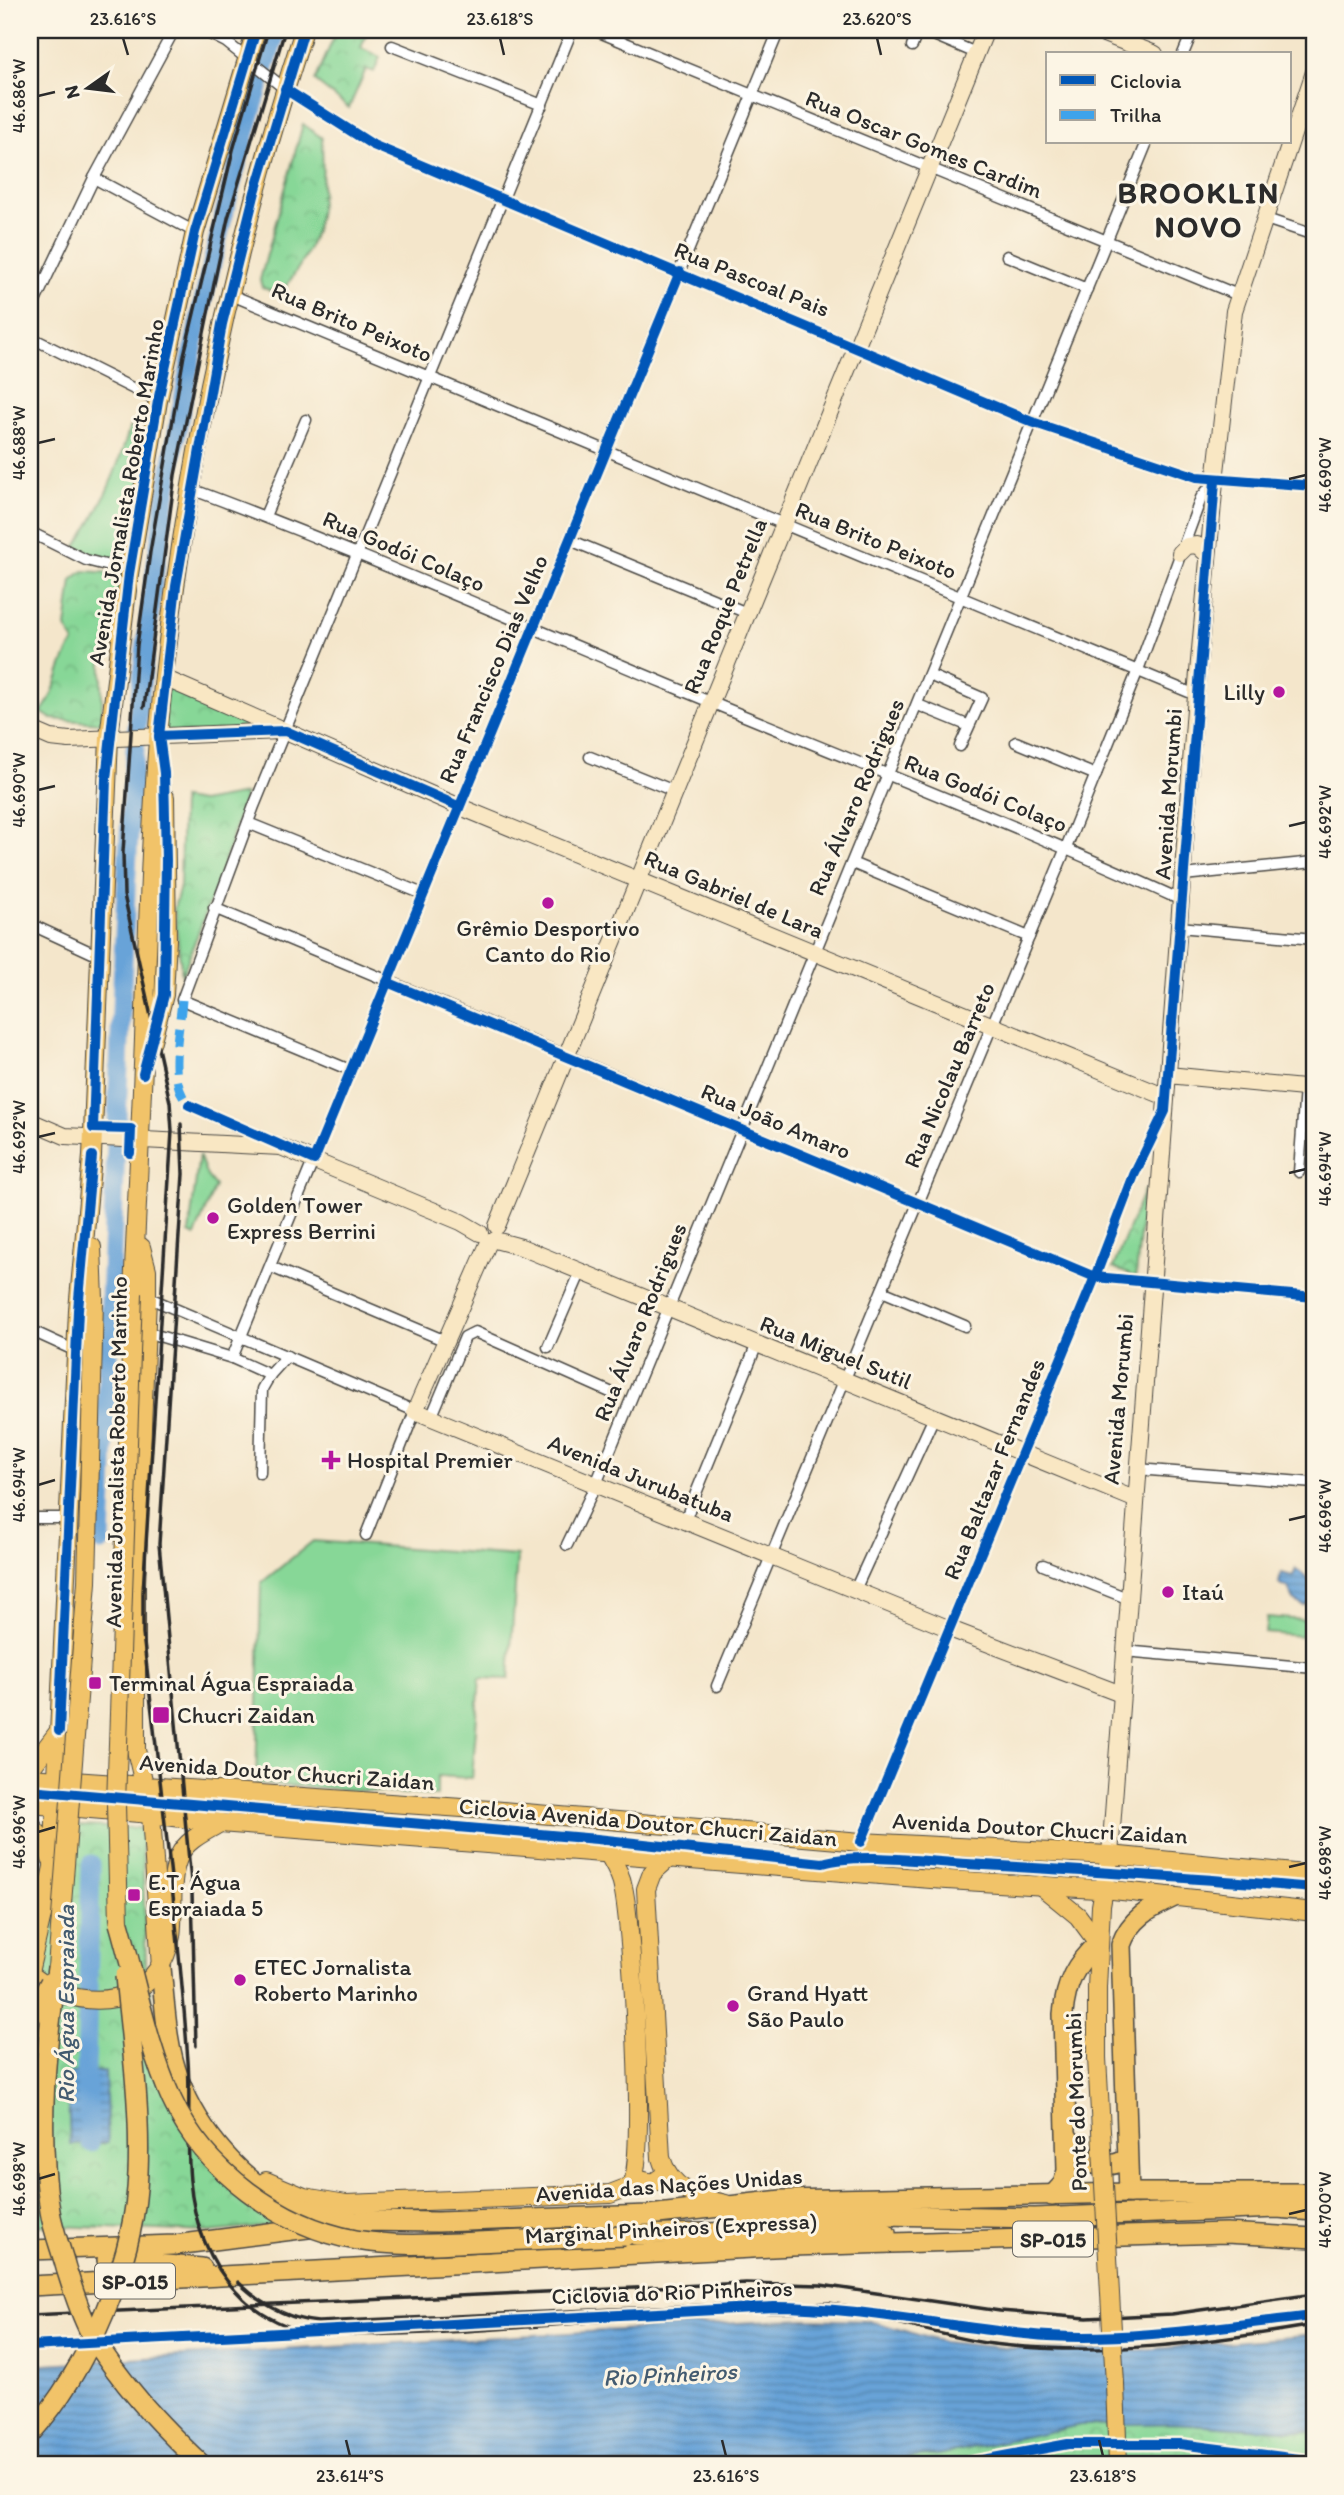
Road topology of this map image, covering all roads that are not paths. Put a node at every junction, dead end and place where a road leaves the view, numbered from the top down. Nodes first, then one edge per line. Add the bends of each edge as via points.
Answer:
1 (174, 30) edge
2 (202, 30) edge
3 (256, 30) edge
4 (304, 30) edge
5 (572, 30) edge
6 (594, 30) edge
7 (779, 30) edge
8 (920, 30) edge
9 (986, 30) edge
10 (1094, 30) edge
11 (1193, 30) edge
12 (392, 46) dead end
13 (912, 46) dead end
14 (1150, 52) edge
15 (1184, 52) edge
16 (976, 53) junction
17 (249, 60) junction
18 (1314, 72) edge
19 (281, 85) junction
20 (752, 95) junction
21 (542, 105) junction
22 (1295, 113) edge
23 (1146, 144) edge
24 (1287, 144) edge
25 (929, 169) junction
26 (94, 178) junction
27 (502, 200) junction
28 (1266, 219) junction
29 (195, 232) junction
30 (1314, 235) edge
31 (1107, 242) junction
32 (1007, 256) dead end
33 (680, 272) junction
34 (1087, 289) junction
35 (229, 294) junction
36 (1238, 295) junction
37 (30, 312) edge
38 (30, 337) edge
39 (856, 346) junction
40 (430, 377) junction
41 (158, 401) junction
42 (306, 420) dead end
43 (1032, 422) junction
44 (606, 452) junction
45 (1215, 481) junction
46 (1314, 486) edge
47 (191, 489) junction
48 (265, 516) junction
49 (783, 525) junction
50 (30, 532) edge
51 (570, 540) junction
52 (359, 553) junction
53 (1180, 553) junction
54 (1208, 555) junction
55 (129, 571) junction
56 (960, 597) junction
57 (747, 613) junction
58 (533, 628) junction
59 (1138, 670) junction
60 (929, 675) junction
61 (164, 678) junction
62 (1196, 695) junction
63 (710, 702) junction
64 (918, 705) junction
65 (967, 725) junction
66 (30, 729) edge
67 (286, 731) junction
68 (153, 736) junction
69 (116, 737) junction
70 (1016, 742) dead end
71 (960, 746) dead end
72 (590, 757) dead end
73 (1096, 775) junction
74 (888, 776) junction
75 (674, 790) junction
76 (458, 806) junction
77 (248, 823) junction
78 (1066, 848) junction
79 (1314, 862) edge
80 (852, 863) junction
81 (1183, 875) junction
82 (638, 879) junction
83 (422, 894) junction
84 (1181, 900) junction
85 (214, 908) junction
86 (30, 924) edge
87 (1179, 927) junction
88 (1029, 937) junction
89 (1314, 939) edge
90 (813, 952) junction
91 (99, 956) junction
92 (387, 982) junction
93 (993, 1025) junction
94 (566, 1057) junction
95 (350, 1070) junction
96 (1168, 1075) junction
97 (1310, 1088) edge
98 (1165, 1104) junction
99 (188, 1105) dead end
100 (30, 1121) edge
101 (743, 1130) junction
102 (98, 1139) junction
103 (134, 1139) junction
104 (281, 1147) junction
105 (314, 1160) junction
106 (1299, 1172) dead end
107 (91, 1177) junction
108 (918, 1202) junction
109 (489, 1232) junction
110 (271, 1267) junction
111 (581, 1271) junction
112 (1095, 1277) junction
113 (1153, 1284) junction
114 (883, 1291) junction
115 (140, 1295) junction
116 (1314, 1297) edge
117 (668, 1308) junction
118 (965, 1326) dead end
119 (30, 1330) edge
120 (146, 1332) junction
121 (241, 1337) junction
122 (448, 1342) junction
123 (757, 1344) junction
124 (548, 1347) dead end
125 (76, 1351) junction
126 (287, 1356) junction
127 (232, 1357) junction
128 (270, 1375) junction
129 (846, 1381) junction
130 (610, 1392) dead end
131 (415, 1411) junction
132 (934, 1417) junction
133 (431, 1418) junction
134 (1023, 1453) junction
135 (1137, 1469) junction
136 (260, 1473) dead end
137 (1314, 1483) edge
138 (596, 1484) junction
139 (1134, 1499) junction
140 (30, 1518) edge
141 (67, 1518) junction
142 (685, 1520) junction
143 (366, 1535) dead end
144 (567, 1545) dead end
145 (772, 1557) junction
146 (1043, 1565) dead end
147 (855, 1590) junction
148 (1128, 1598) junction
149 (950, 1629) junction
150 (1124, 1651) junction
151 (1314, 1668) edge
152 (717, 1686) dead end
153 (1121, 1694) junction
154 (59, 1731) junction
155 (136, 1750) junction
156 (30, 1769) edge
157 (30, 1778) edge
158 (57, 1781) junction
159 (144, 1788) junction
160 (182, 1788) junction
161 (30, 1804) edge
162 (55, 1807) junction
163 (151, 1814) junction
164 (178, 1818) junction
165 (219, 1823) junction
166 (30, 1824) edge
167 (861, 1842) junction
168 (608, 1853) junction
169 (1110, 1855) junction
170 (669, 1858) junction
171 (53, 1867) junction
172 (1314, 1875) edge
173 (623, 1885) junction
174 (646, 1885) junction
175 (1040, 1885) junction
176 (1103, 1889) junction
177 (1174, 1897) junction
178 (1314, 1912) edge
179 (120, 1923) junction
180 (1098, 1943) junction
181 (30, 1968) edge
182 (57, 1968) junction
183 (161, 1968) junction
184 (30, 1975) edge
185 (1097, 1988) joint
186 (30, 2020) edge
187 (1067, 2136) junction
188 (1125, 2160) junction
189 (238, 2166) junction
190 (666, 2174) junction
191 (636, 2179) junction
192 (1129, 2193) junction
193 (1314, 2193) edge
194 (1052, 2196) junction
195 (728, 2205) junction
196 (1314, 2211) edge
197 (649, 2215) junction
198 (872, 2216) junction
199 (363, 2221) junction
200 (631, 2235) junction
201 (1314, 2238) edge
202 (942, 2243) junction
203 (30, 2252) edge
204 (241, 2275) junction
205 (30, 2286) edge
206 (30, 2434) edge
207 (202, 2465) edge
208 (1118, 2465) edge

1 - 26 street
2 - 17 street, Rua Pascoal Pais
3 - 17 main road, Avenida Jornalista Roberto Marinho
4 - 19 main road
5 - 21 street
6 - 20 street, Rua Oscar Gomes Cardim
7 - 20 street, Rua Francisco Dias Velho
8 - 13 street
8 - 16 street
9 - 16 street, Rua Roque Petrella
10 - 14 street
11 - 15 street
12 - 21 street
16 - 25 street, Rua Roque Petrella
17 - 19 street, Rua Pascoal Pais
17 - 29 main road, Avenida Jornalista Roberto Marinho
18 - 22 street, Avenida Morumbi
19 - 27 street, Rua Pascoal Pais via 373,145
19 - 35 main road
20 - 25 street, Rua Oscar Gomes Cardim
20 - 33 street, Rua Francisco Dias Velho
21 - 27 street
23 - 31 street, Rua Álvaro Rodrigues
24 - 28 street, Avenida Morumbi
25 - 31 street, Rua Oscar Gomes Cardim
25 - 39 street, Rua Roque Petrella
26 - 29 street
26 - 37 street
27 - 33 street, Rua Pascoal Pais
27 - 40 street
28 - 30 street
28 - 36 street, Avenida Morumbi
29 - 41 main road, Avenida Jornalista Roberto Marinho
31 - 34 street, Rua Álvaro Rodrigues
31 - 36 street, Rua Oscar Gomes Cardim
32 - 34 street
33 - 39 street, Rua Pascoal Pais
33 - 44 street, Rua Francisco Dias Velho
34 - 43 street, Rua Álvaro Rodrigues
35 - 40 street, Rua Brito Peixoto
35 - 47 main road
36 - 45 street, Avenida Morumbi
38 - 41 street
39 - 43 street, Rua Pascoal Pais
39 - 49 street, Rua Roque Petrella
40 - 44 street, Rua Brito Peixoto
40 - 52 street
41 - 55 main road, Avenida Jornalista Roberto Marinho
42 - 48 street
43 - 45 street, Rua Pascoal Pais
43 - 56 street, Rua Álvaro Rodrigues
44 - 49 street, Rua Brito Peixoto
44 - 51 street, Rua Francisco Dias Velho
45 - 46 street, Rua Pascoal Pais
45 - 53 street, Rua Nicolau Barreto via 1201,498
45 - 54 street, Avenida Morumbi
47 - 48 street, Rua Godói Colaço
47 - 61 main road
48 - 52 street, Rua Godói Colaço
49 - 56 street, Rua Brito Peixoto
49 - 57 street, Rua Roque Petrella
50 - 55 street via 86,560
51 - 57 street
51 - 58 street, Rua Francisco Dias Velho
52 - 58 street, Rua Godói Colaço
52 - 67 street
53 - 54 street via 1197,545
53 - 59 street, Rua Nicolau Barreto
54 - 62 street, Avenida Morumbi
55 - 69 main road, Avenida Jornalista Roberto Marinho
56 - 59 street, Rua Brito Peixoto
56 - 60 street, Rua Álvaro Rodrigues
57 - 63 street, Rua Roque Petrella
58 - 63 street, Rua Godói Colaço
58 - 76 street, Rua Francisco Dias Velho
59 - 62 street, Rua Brito Peixoto
59 - 73 street, Rua Nicolau Barreto
60 - 64 street, Rua Álvaro Rodrigues
60 - 65 street via 981,696 972,725
61 - 67 street, Rua Gabriel de Lara
61 - 68 main road
62 - 81 street, Avenida Morumbi
63 - 74 street, Rua Godói Colaço
63 - 75 street, Rua Roque Petrella
64 - 65 street
64 - 74 street, Rua Álvaro Rodrigues
65 - 71 street
66 - 69 street, Rua Gabriel de Lara via 69,740
67 - 68 street, Rua Gabriel de Lara
67 - 76 street, Rua Gabriel de Lara
67 - 77 street
68 - 69 street, Rua Gabriel de Lara
68 - 103 main road via 143,1074
69 - 91 main road, Avenida Jornalista Roberto Marinho
70 - 73 street
72 - 75 street
73 - 78 street, Rua Nicolau Barreto
74 - 78 street, Rua Godói Colaço
74 - 80 street, Rua Álvaro Rodrigues
75 - 82 street, Rua Roque Petrella
76 - 82 street, Rua Gabriel de Lara
76 - 83 street, Rua Francisco Dias Velho
77 - 83 street
77 - 85 street
78 - 84 street, Rua Godói Colaço
78 - 88 street, Rua Nicolau Barreto
79 - 81 street
80 - 88 street
80 - 90 street, Rua Álvaro Rodrigues
81 - 84 street, Avenida Morumbi
82 - 90 street, Rua Gabriel de Lara
82 - 94 street, Rua Roque Petrella
83 - 92 street, Rua Francisco Dias Velho
84 - 87 street, Avenida Morumbi
85 - 92 street, Rua João Amaro
85 - 95 street via 181,1000
86 - 91 street
87 - 89 street
87 - 96 street, Avenida Morumbi
88 - 93 street, Rua Nicolau Barreto
90 - 93 street, Rua Gabriel de Lara
90 - 101 street, Rua Álvaro Rodrigues
91 - 102 main road, Avenida Jornalista Roberto Marinho
92 - 94 street, Rua João Amaro
92 - 95 street, Rua Francisco Dias Velho
93 - 98 street, Rua Gabriel de Lara
93 - 108 street, Rua Nicolau Barreto
94 - 101 street, Rua João Amaro
94 - 109 street, Rua Roque Petrella
95 - 105 street, Rua Francisco Dias Velho
96 - 97 street
96 - 98 street, Avenida Morumbi
97 - 106 street
98 - 112 street, Rua Baltazar Fernandes
98 - 113 street, Avenida Morumbi
99 - 104 street, Rua Miguel Sutil
100 - 102 street, Rua Miguel Sutil via 65,1136
101 - 108 street, Rua João Amaro
101 - 117 street, Rua Álvaro Rodrigues
102 - 103 street, Rua Miguel Sutil
102 - 107 main road, Avenida Jornalista Roberto Marinho
103 - 104 street, Rua Miguel Sutil
103 - 115 main road
104 - 105 street, Rua Miguel Sutil
105 - 109 street, Rua Miguel Sutil
105 - 110 street, Rua Francisco Dias Velho
107 - 125 main road, Avenida Jornalista Roberto Marinho
107 - 182 main road, bridge via 94,1300 87,1582
108 - 112 street, Rua João Amaro
108 - 114 street, Rua Nicolau Barreto
109 - 111 street, Rua Miguel Sutil
109 - 122 street, Rua Roque Petrella
110 - 121 street, Rua Francisco Dias Velho
110 - 122 street
111 - 117 street, Rua Miguel Sutil
111 - 124 street
112 - 113 street, Rua João Amaro
112 - 134 street, Rua Baltazar Fernandes
113 - 116 street, Rua João Amaro
113 - 135 street, Avenida Morumbi
114 - 118 street
114 - 129 street, Rua Nicolau Barreto
115 - 120 main road, Avenida Jornalista Roberto Marinho
115 - 121 street, Avenida Jurubatuba
115 - 179 main road, bridge via 116,1793
117 - 123 street, Rua Miguel Sutil
117 - 138 street, Rua Álvaro Rodrigues
119 - 125 street
120 - 127 street
120 - 155 main road, Avenida Jornalista Roberto Marinho via 136,1585
121 - 126 street, Avenida Jurubatuba
121 - 127 street, Rua Francisco Dias Velho
122 - 131 street, Rua Roque Petrella
123 - 129 street, Rua Miguel Sutil
123 - 142 street
125 - 141 main road, Avenida Jornalista Roberto Marinho
126 - 128 street
126 - 131 street, Avenida Jurubatuba
127 - 128 street
128 - 136 street via 262,1389
129 - 132 street, Rua Miguel Sutil
129 - 145 street, Rua Nicolau Barreto
130 - 133 street via 475,1332 465,1337
131 - 133 street, Avenida Jurubatuba
131 - 143 street, Rua Roque Petrella
132 - 134 street, Rua Miguel Sutil
132 - 147 street
133 - 138 street, Avenida Jurubatuba
134 - 139 street, Rua Miguel Sutil
134 - 149 street, Rua Baltazar Fernandes
135 - 137 street
135 - 139 street, Avenida Morumbi
138 - 142 street, Avenida Jurubatuba
138 - 144 street, Rua Álvaro Rodrigues
139 - 148 street, Avenida Morumbi
140 - 141 street
141 - 154 main road, Avenida Jornalista Roberto Marinho
142 - 145 street, Avenida Jurubatuba
145 - 147 street, Avenida Jurubatuba
145 - 152 street, Rua Nicolau Barreto
146 - 148 street
147 - 149 street, Avenida Jurubatuba
148 - 150 street, Avenida Morumbi
149 - 153 street, Avenida Jurubatuba
149 - 167 street, Rua Baltazar Fernandes
150 - 151 street
150 - 153 street, Avenida Morumbi
153 - 169 street, Avenida Morumbi
154 - 156 main road
154 - 158 main road, Avenida Jornalista Roberto Marinho
155 - 159 main road, Avenida Jornalista Roberto Marinho
155 - 160 main road via 150,1774
157 - 158 main road, Avenida Doutor Chucri Zaidan
158 - 159 main road, Avenida Doutor Chucri Zaidan
158 - 162 main road, Avenida Jornalista Roberto Marinho
159 - 160 main road, Avenida Doutor Chucri Zaidan
159 - 163 main road, Avenida Jornalista Roberto Marinho
160 - 164 main road
160 - 167 main road, Avenida Doutor Chucri Zaidan
161 - 162 main road
162 - 163 main road
162 - 171 main road, Avenida Jornalista Roberto Marinho
163 - 164 main road
163 - 183 main road, Avenida Jornalista Roberto Marinho
164 - 165 main road
165 - 168 main road
165 - 183 main road via 180,1853 174,1871 171,1932
166 - 171 main road via 45,1842
167 - 169 main road, Avenida Doutor Chucri Zaidan
168 - 170 main road
168 - 173 main road
169 - 172 main road, Avenida Doutor Chucri Zaidan
169 - 176 main road, Avenida Morumbi
170 - 174 main road via 657,1866
170 - 175 main road
171 - 181 main road, Avenida Jornalista Roberto Marinho
173 - 174 main road via 638,1879
173 - 191 main road via 635,2033
174 - 190 main road via 657,2105
175 - 176 main road
175 - 180 main road via 1078,1916
176 - 177 main road
176 - 180 main road, Avenida Morumbi
177 - 178 main road
177 - 188 highway via 1133,1922 1121,1945
179 - 200 highway, bridge via 173,2102 192,2134 223,2170 271,2207 329,2232 388,2244
179 - 206 highway, bridge via 139,2119 138,2176 129,2229 107,2307 71,2378
180 - 185 main road, Avenida Morumbi
180 - 187 highway via 1079,1963 1065,1990
182 - 186 highway, bridge
182 - 207 highway, bridge via 47,2044 46,2170 50,2212 75,2300 122,2380
183 - 184 main road via 135,1991 108,2001 61,1994
183 - 189 highway via 179,2080 207,2129
185 - 208 main road, Ponte do Morumbi, bridge
187 - 188 highway via 1080,2156 1096,2167
187 - 194 highway via 1067,2171
188 - 192 highway
189 - 191 main road via 304,2197 346,2204 610,2194 625,2190
189 - 199 highway via 274,2196 295,2206
190 - 191 main road via 653,2183
190 - 195 main road via 687,2193
192 - 193 highway, Avenida das Nações Unidas
192 - 194 highway, Avenida das Nações Unidas
194 - 195 highway, Avenida das Nações Unidas
195 - 197 highway, Avenida das Nações Unidas
196 - 198 highway via 1277,2208 1035,2218
197 - 198 highway
197 - 199 highway, Avenida das Nações Unidas
198 - 200 highway
199 - 203 highway, Avenida das Nações Unidas via 174,2245
200 - 202 highway via 839,2229
201 - 202 highway, Marginal Pinheiros (Expressa) / SP-015 via 1226,2233
202 - 204 highway, Marginal Pinheiros (Expressa) / SP-015 via 778,2246
203 - 204 highway via 184,2265
204 - 205 highway, Marginal Pinheiros (Expressa) / SP-015

